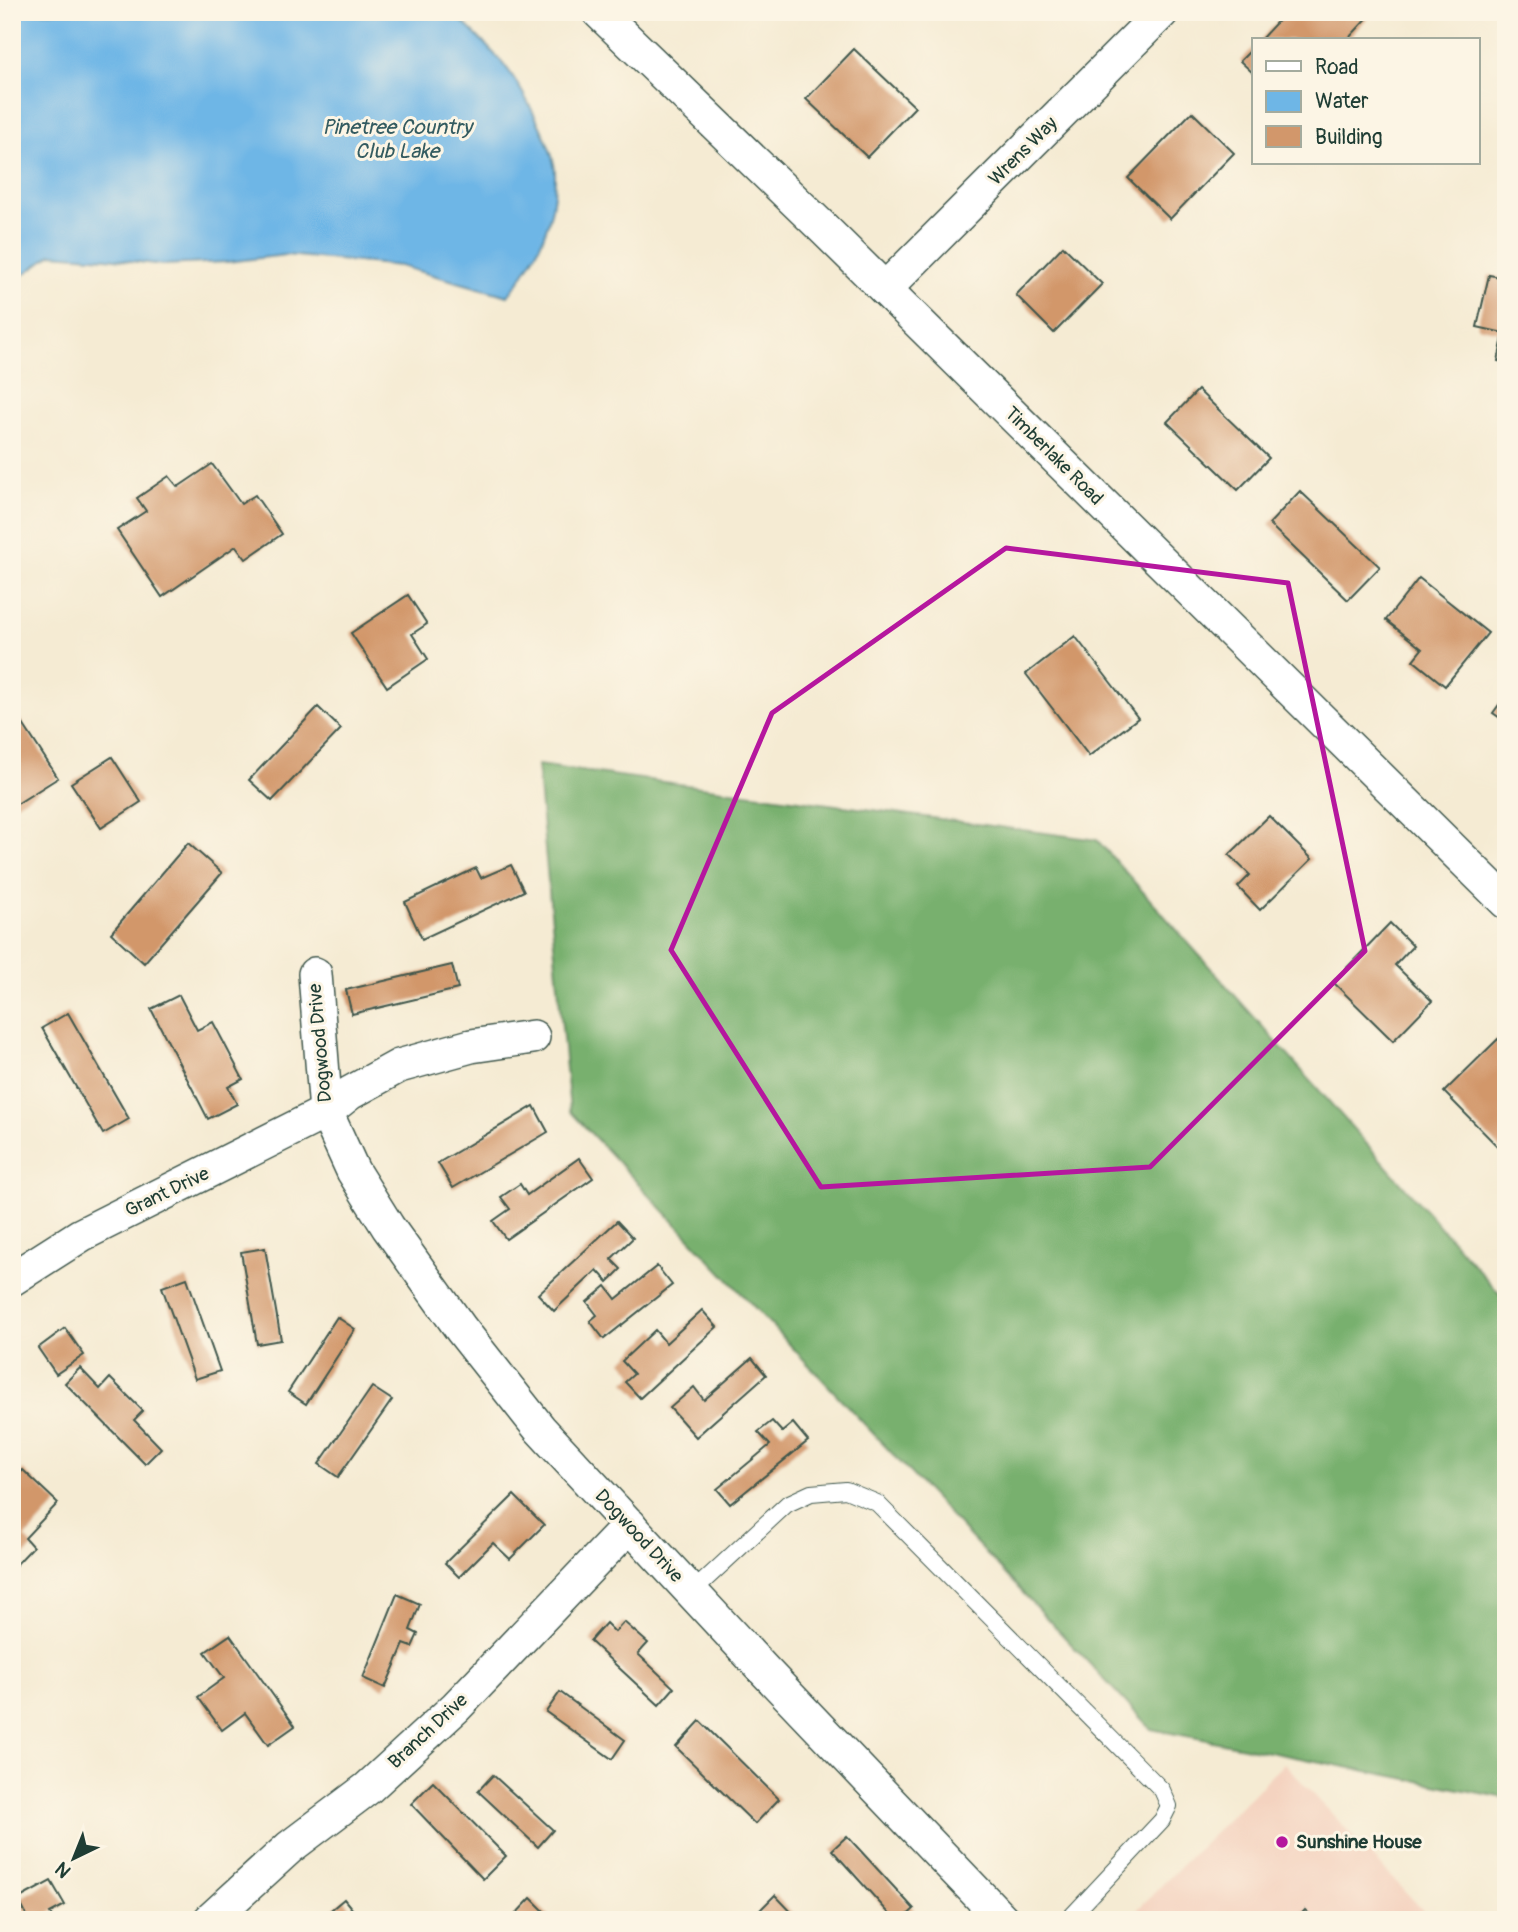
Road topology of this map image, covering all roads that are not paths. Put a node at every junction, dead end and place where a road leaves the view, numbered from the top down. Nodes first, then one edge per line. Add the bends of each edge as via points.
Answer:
1 (599, 12) edge
2 (1162, 12) edge
3 (885, 289) junction
4 (1506, 902) edge
5 (315, 974) dead end
6 (533, 1037) dead end
7 (326, 1112) junction
8 (12, 1279) edge
9 (630, 1525) junction
10 (692, 1592) junction
11 (997, 1918) edge
12 (210, 1920) edge
13 (1068, 1920) edge

1 - 3 street, Timberlake Road
2 - 3 street, Wrens Way
3 - 4 street, Timberlake Road
5 - 7 street, Dogwood Drive
6 - 7 street, Dogwood Drive via 471,1046 399,1066
7 - 8 street, Grant Drive via 81,1235
7 - 9 street, Dogwood Drive via 388,1227 461,1329 540,1429
9 - 10 street, Dogwood Drive
9 - 12 street, Branch Drive via 456,1707 368,1788 290,1847
10 - 11 street, Dogwood Drive
10 - 13 lane via 788,1504 811,1493 846,1490 877,1503 1161,1790 1169,1805 1163,1820

